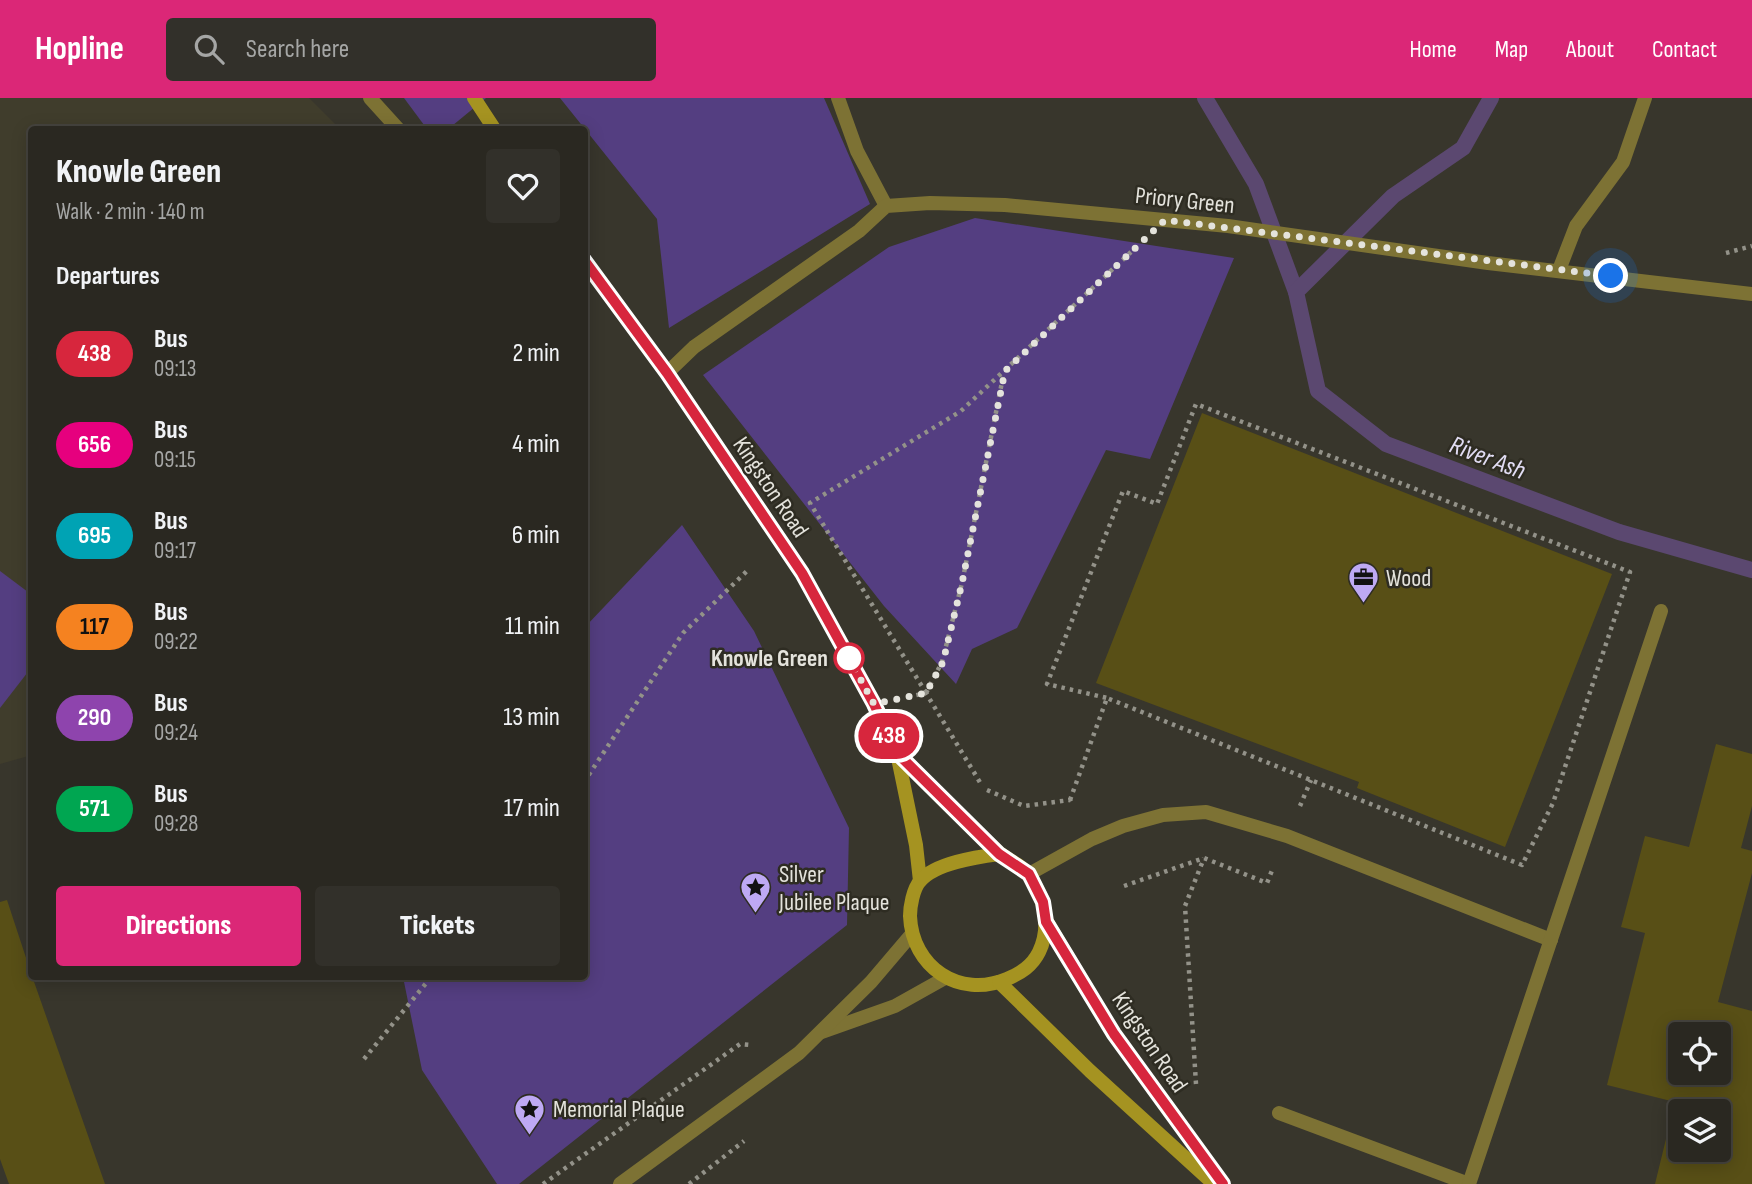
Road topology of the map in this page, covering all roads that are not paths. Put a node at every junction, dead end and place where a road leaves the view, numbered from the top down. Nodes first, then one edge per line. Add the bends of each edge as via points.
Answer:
1 (370, 98) edge
2 (474, 98) edge
3 (838, 98) edge
4 (1645, 98) edge
5 (395, 126) edge
6 (492, 126) edge
7 (886, 206) junction
8 (588, 269) edge
9 (1559, 270) junction
10 (1752, 294) edge
11 (667, 373) junction
12 (1661, 611) dead end
13 (897, 753) junction
14 (999, 854) junction
15 (1029, 874) junction
16 (920, 881) junction
17 (1046, 922) junction
18 (911, 935) junction
19 (1551, 940) junction
20 (945, 978) junction
21 (999, 982) junction
22 (816, 1034) junction
23 (1279, 1113) dead end
24 (620, 1184) edge
25 (1214, 1184) edge
26 (1223, 1184) edge
27 (1469, 1184) edge

1 - 5 street
2 - 6 street
3 - 7 street via 857,151
4 - 9 street via 1623,162 1576,226
7 - 9 street, Priory Green via 1005,205 1165,220
7 - 11 street via 859,231 694,347
8 - 11 street, Kingston Road
9 - 10 street, Priory Green
11 - 13 street, Kingston Road via 802,573
12 - 19 street
13 - 14 street, Kingston Road
13 - 16 street, Kingston Road
14 - 15 street
14 - 16 street via 960,859
15 - 17 street via 1043,902
15 - 19 street via 1123,826 1163,815 1206,812 1287,836
16 - 18 street via 910,906
17 - 21 street via 1039,952 1023,972
17 - 26 street, Kingston Road via 1114,1034
18 - 20 street via 923,959
18 - 22 street via 872,982
19 - 27 street
20 - 21 street via 972,986
20 - 22 street via 895,1006
21 - 25 street, Kingston Road
22 - 24 street via 799,1053
23 - 27 street

